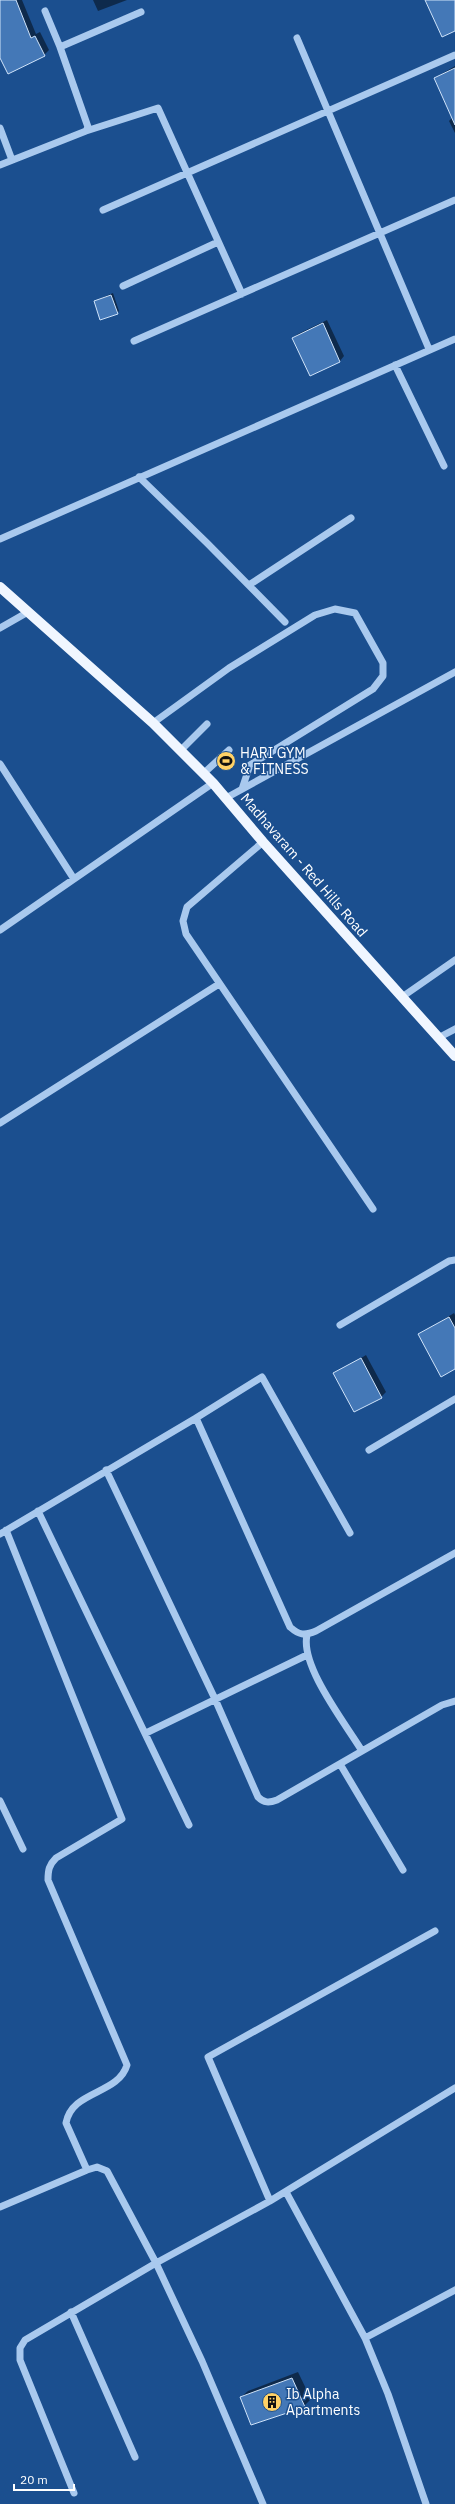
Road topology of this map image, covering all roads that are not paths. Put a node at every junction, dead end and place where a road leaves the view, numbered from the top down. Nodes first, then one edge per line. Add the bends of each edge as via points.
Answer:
1 (45, 12) dead end
2 (141, 12) dead end
3 (297, 38) dead end
4 (60, 47) junction
5 (455, 55) edge
6 (328, 111) junction
7 (0, 128) edge
8 (86, 131) junction
9 (12, 160) junction
10 (0, 165) edge
11 (187, 173) junction
12 (455, 200) edge
13 (103, 210) dead end
14 (378, 234) junction
15 (218, 242) junction
16 (123, 286) dead end
17 (242, 294) junction
18 (455, 339) edge
19 (134, 342) dead end
20 (429, 350) junction
21 (395, 364) junction
22 (444, 466) dead end
23 (139, 477) junction
24 (351, 518) dead end
25 (0, 539) edge
26 (249, 585) junction
27 (0, 587) edge
28 (28, 612) junction
29 (285, 622) dead end
30 (0, 628) edge
31 (455, 672) edge
32 (153, 723) junction
33 (207, 724) dead end
34 (181, 750) junction
35 (229, 750) dead end
36 (0, 764) edge
37 (204, 773) junction
38 (213, 783) junction
39 (242, 789) junction
40 (226, 798) junction
41 (263, 842) junction
42 (74, 879) junction
43 (0, 930) edge
44 (455, 960) edge
45 (219, 984) junction
46 (402, 997) junction
47 (455, 1029) edge
48 (438, 1038) junction
49 (455, 1056) edge
50 (0, 1123) edge
51 (373, 1209) dead end
52 (455, 1260) edge
53 (340, 1325) dead end
54 (455, 1399) edge
55 (196, 1418) junction
56 (369, 1450) dead end
57 (106, 1470) junction
58 (38, 1511) junction
59 (3, 1532) edge
60 (350, 1533) dead end
61 (455, 1553) edge
62 (307, 1635) junction
63 (307, 1655) junction
64 (215, 1700) junction
65 (455, 1702) edge
66 (146, 1733) junction
67 (362, 1751) junction
68 (340, 1764) junction
69 (0, 1801) edge
70 (189, 1826) dead end
71 (22, 1849) dead end
72 (403, 1870) dead end
73 (435, 1931) dead end
74 (455, 2088) edge
75 (87, 2170) junction
76 (286, 2192) junction
77 (270, 2202) junction
78 (0, 2208) edge
79 (156, 2263) junction
80 (455, 2290) edge
81 (71, 2312) junction
82 (365, 2338) junction
83 (135, 2457) dead end
84 (74, 2492) dead end
85 (263, 2504) edge
86 (426, 2504) edge

1 - 4 street
2 - 4 street
3 - 6 street
4 - 8 street via 88,127
5 - 6 street
6 - 11 street
6 - 14 street
7 - 9 street
8 - 9 street
8 - 11 street via 158,108
9 - 10 street
11 - 13 street
11 - 15 street
12 - 14 street
14 - 17 street
14 - 20 street
15 - 16 street
15 - 17 street
17 - 19 street
18 - 20 street
20 - 21 street
21 - 22 street
21 - 23 street
23 - 25 street
23 - 26 street
24 - 26 street
26 - 29 street
27 - 28 main road, Madhavaram - Red Hills Road
28 - 30 street
28 - 32 main road, Madhavaram - Red Hills Road
31 - 39 street
32 - 34 main road, Madhavaram - Red Hills Road
32 - 39 street via 229,668 315,615 335,609 355,612 383,663 383,676 373,688 250,765
33 - 34 street
34 - 37 main road, Madhavaram - Red Hills Road
35 - 37 street
36 - 42 street
37 - 38 main road, Madhavaram - Red Hills Road
38 - 40 main road, Madhavaram - Red Hills Road
38 - 42 street
39 - 40 street
40 - 41 main road, Madhavaram - Red Hills Road
41 - 45 street via 187,907 183,920 186,934
41 - 46 main road, Madhavaram - Red Hills Road
42 - 43 street
44 - 46 street
45 - 50 street
45 - 51 street
46 - 48 main road, Madhavaram - Red Hills Road
47 - 48 street
48 - 49 main road, Madhavaram - Red Hills Road
52 - 53 street via 449,1261
54 - 56 street
55 - 57 street
55 - 60 street via 262,1377
55 - 62 street via 290,1627 298,1634
57 - 58 street
57 - 64 street
58 - 59 street
58 - 66 street
59 - 75 street via 122,1819 56,1858 50,1863 48,1870 48,1880 127,2065 120,2078 80,2101 68,2115 66,2123
61 - 62 street
62 - 63 street
63 - 64 street
63 - 67 street via 310,1667
64 - 66 street
64 - 68 street via 262,1801 269,1803 277,1800
65 - 67 street via 442,1705
66 - 70 street
67 - 68 street
68 - 72 street
69 - 71 street
73 - 77 street via 208,2057
74 - 76 street
75 - 78 street
75 - 79 street via 97,2167 107,2171
76 - 77 street
76 - 82 street
77 - 79 street
79 - 81 street
79 - 85 street via 202,2361
80 - 82 street
81 - 83 street
81 - 84 street via 25,2340 20,2348 20,2360
82 - 86 street via 388,2394

